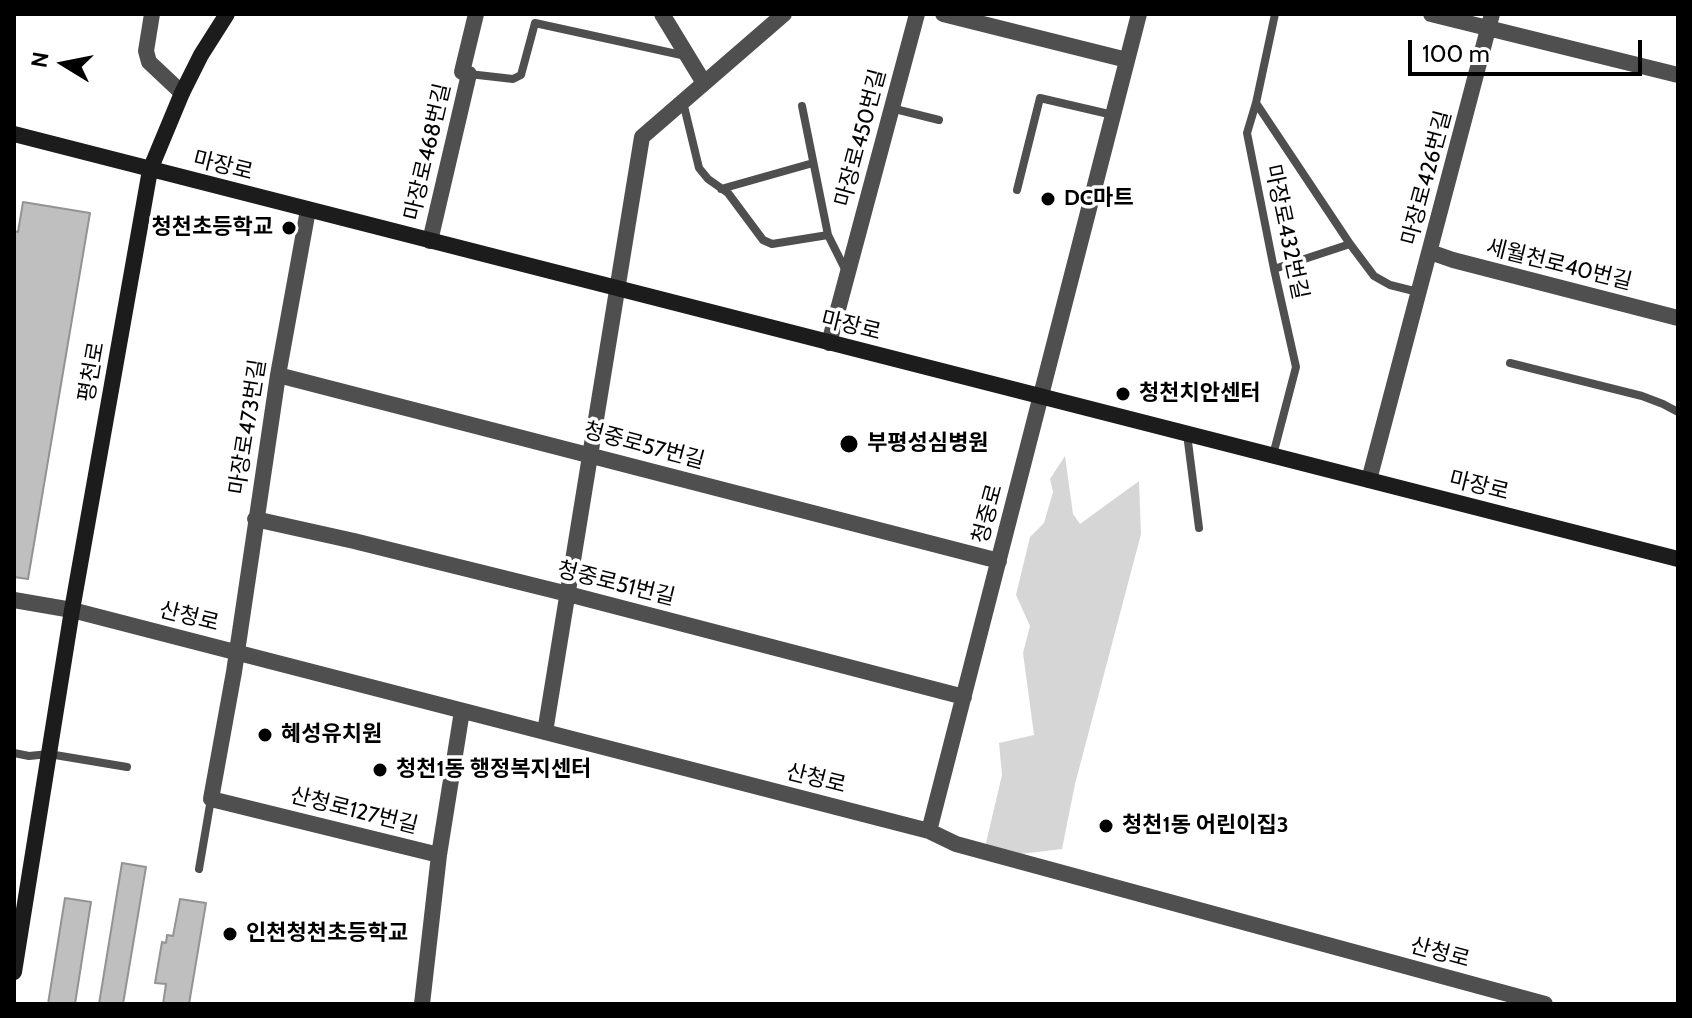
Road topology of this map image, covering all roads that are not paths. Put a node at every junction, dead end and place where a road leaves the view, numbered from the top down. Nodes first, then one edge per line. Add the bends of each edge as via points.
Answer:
1 (152, 14) edge
2 (227, 14) edge
3 (476, 14) edge
4 (662, 14) edge
5 (784, 14) edge
6 (917, 14) edge
7 (943, 14) edge
8 (1139, 14) edge
9 (1275, 14) edge
10 (1431, 14) edge
11 (1491, 21) edge
12 (687, 56) junction
13 (1127, 60) junction
14 (469, 74) junction
15 (1678, 75) edge
16 (704, 83) junction
17 (182, 93) junction
18 (683, 101) junction
19 (1256, 103) junction
20 (802, 106) dead end
21 (891, 108) junction
22 (1113, 115) junction
23 (939, 120) dead end
24 (14, 134) edge
25 (813, 163) junction
26 (150, 170) junction
27 (721, 189) junction
28 (1017, 190) dead end
29 (308, 210) junction
30 (828, 235) junction
31 (430, 241) junction
32 (1350, 244) junction
33 (1430, 252) junction
34 (1274, 269) junction
35 (847, 273) junction
36 (618, 289) junction
37 (1419, 292) junction
38 (1678, 318) edge
39 (829, 343) junction
40 (1510, 363) dead end
41 (278, 375) junction
42 (1041, 397) junction
43 (1678, 412) edge
44 (1187, 434) junction
45 (590, 455) junction
46 (1273, 456) junction
47 (1369, 480) junction
48 (255, 519) junction
49 (1199, 528) dead end
50 (1678, 559) edge
51 (999, 561) junction
52 (568, 594) junction
53 (14, 600) edge
54 (72, 610) junction
55 (236, 653) junction
56 (964, 697) junction
57 (462, 711) junction
58 (545, 732) junction
59 (14, 753) edge
60 (49, 754) junction
61 (127, 767) dead end
62 (211, 799) junction
63 (929, 831) junction
64 (439, 855) junction
65 (199, 869) dead end
66 (14, 972) edge
67 (422, 1004) edge
68 (1545, 1004) edge

1 - 17 street via 149,62
2 - 17 main road, 평천로
3 - 14 street, 마장로468번길 via 462,72
4 - 12 street
5 - 16 street
6 - 21 street, 마장로450번길
7 - 13 street
8 - 13 street, 청중로
9 - 19 lane, 마장로432번길
10 - 11 street
11 - 15 street
11 - 33 street, 마장로426번길
12 - 14 lane, 마장로468번길 via 535,23 521,75 513,79
12 - 16 street
13 - 22 street, 청중로
14 - 31 street, 마장로468번길
16 - 18 street
17 - 26 main road, 평천로
18 - 27 lane via 699,168
18 - 36 street via 642,137
19 - 32 lane
19 - 34 lane, 마장로432번길 via 1247,133
20 - 25 lane, 마장로450번길
21 - 23 lane
21 - 35 street, 마장로450번길
22 - 28 lane via 1040,98
22 - 42 street, 청중로
24 - 26 main road, 마장로
25 - 27 lane
25 - 30 lane, 마장로450번길
26 - 29 main road, 마장로
26 - 54 main road, 평천로
27 - 30 lane via 772,244
29 - 31 main road, 마장로
29 - 41 street, 마장로473번길
30 - 35 lane, 마장로450번길
31 - 36 main road, 마장로
32 - 34 lane
32 - 37 lane via 1374,276
33 - 37 street, 마장로426번길
33 - 38 street, 세월천로40번길
34 - 46 lane, 마장로432번길 via 1296,367
35 - 39 street, 마장로450번길
36 - 39 main road, 마장로
36 - 45 street
37 - 47 street, 마장로426번길
39 - 42 main road, 마장로
40 - 43 lane via 1642,396
41 - 45 street, 청중로57번길
41 - 48 street, 마장로473번길
42 - 44 main road, 마장로
42 - 51 street, 청중로
44 - 46 main road, 마장로
44 - 49 lane
45 - 51 street, 청중로57번길
45 - 52 street
46 - 47 main road, 마장로
47 - 50 main road, 마장로
48 - 52 street, 청중로51번길
48 - 55 street, 마장로473번길
51 - 56 street, 청중로
52 - 56 street, 청중로51번길
52 - 58 street
53 - 54 street, 산청로
54 - 55 street, 산청로
54 - 60 main road, 평천로
55 - 57 street, 산청로
55 - 62 street
56 - 63 street, 청중로
57 - 58 street, 산청로
57 - 64 street, 산청로127번길
58 - 63 street, 산청로
59 - 60 lane
60 - 61 lane
60 - 66 main road, 평천로
62 - 64 street, 산청로127번길
62 - 65 lane
63 - 68 street, 산청로 via 956,844
64 - 67 street

